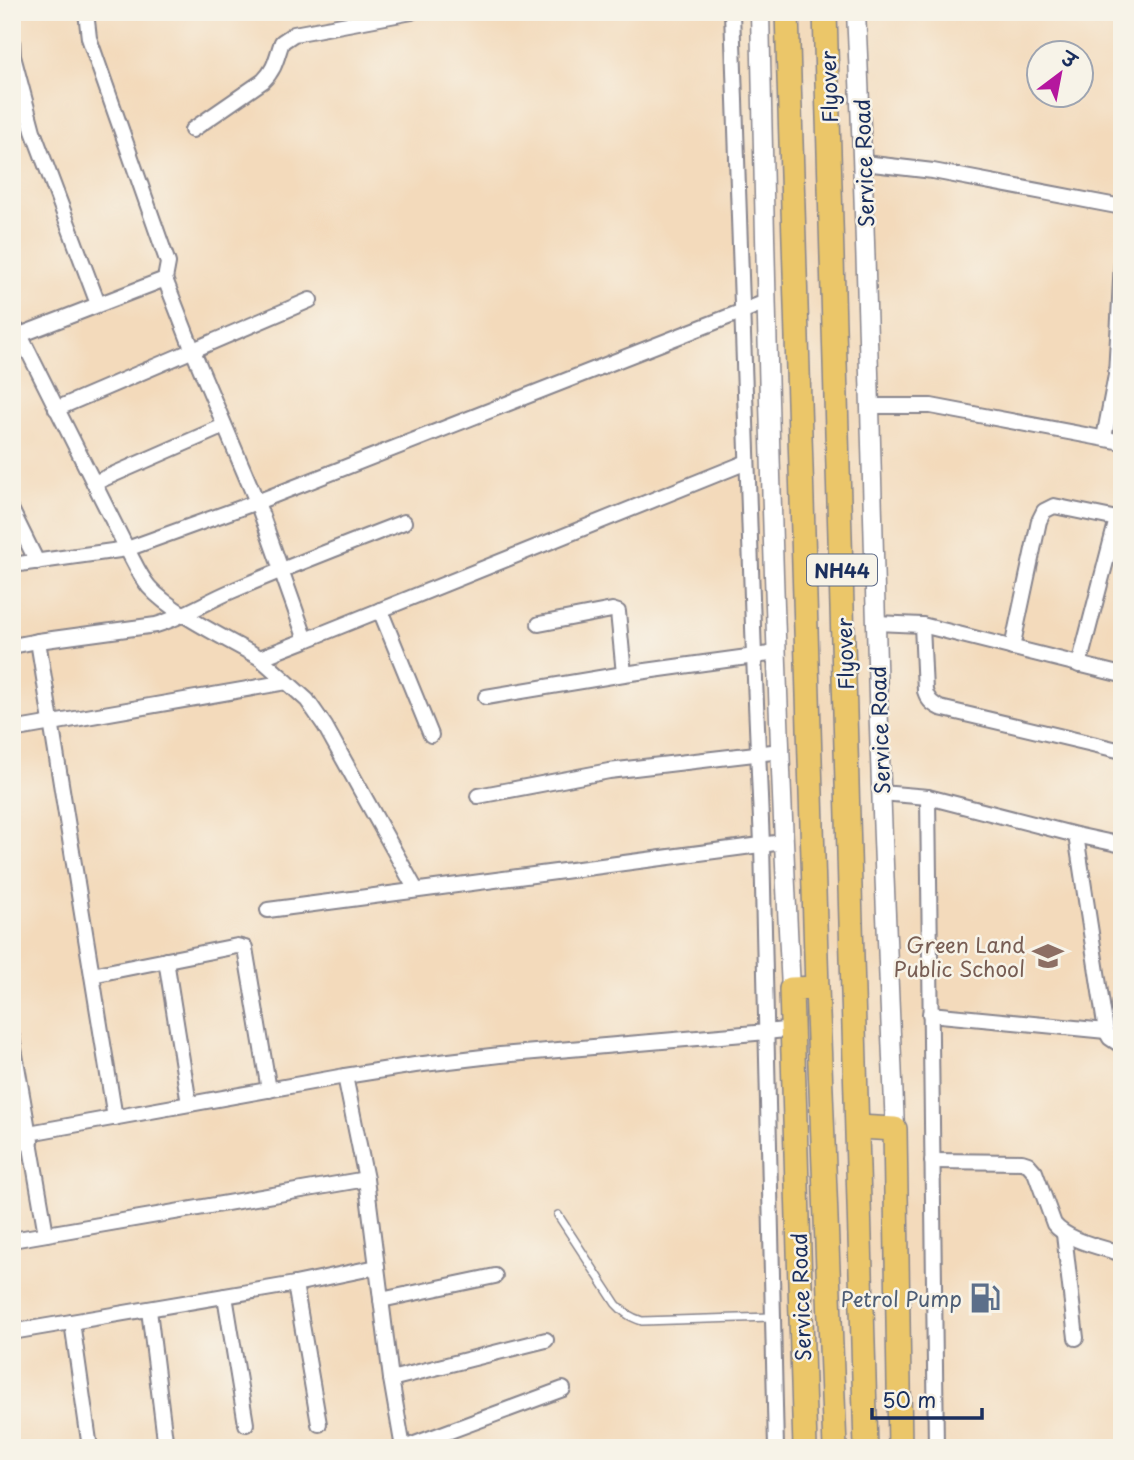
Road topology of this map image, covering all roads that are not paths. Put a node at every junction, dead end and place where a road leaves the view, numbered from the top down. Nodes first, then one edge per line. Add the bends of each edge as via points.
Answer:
1 (86, 12) edge
2 (412, 12) edge
3 (732, 12) edge
4 (760, 12) edge
5 (787, 12) edge
6 (825, 12) edge
7 (856, 12) edge
8 (12, 39) edge
9 (192, 130) dead end
10 (864, 163) junction
11 (1122, 207) edge
12 (1122, 261) edge
13 (165, 279) junction
14 (310, 300) dead end
15 (766, 302) junction
16 (98, 304) junction
17 (741, 312) junction
18 (16, 330) edge
19 (193, 351) junction
20 (1118, 383) edge
21 (871, 406) junction
22 (56, 409) junction
23 (225, 426) junction
24 (1104, 438) junction
25 (1122, 442) edge
26 (747, 462) junction
27 (93, 483) junction
28 (257, 502) junction
29 (12, 512) edge
30 (1119, 519) edge
31 (404, 522) dead end
32 (127, 549) junction
33 (37, 562) junction
34 (12, 565) edge
35 (281, 570) junction
36 (380, 610) junction
37 (185, 615) junction
38 (876, 623) junction
39 (539, 624) dead end
40 (922, 625) junction
41 (306, 640) junction
42 (38, 641) junction
43 (12, 646) edge
44 (1012, 648) junction
45 (777, 653) junction
46 (754, 656) junction
47 (260, 658) junction
48 (1079, 665) junction
49 (624, 674) junction
50 (1122, 676) edge
51 (288, 682) junction
52 (485, 696) dead end
53 (51, 723) junction
54 (12, 730) edge
55 (431, 735) dead end
56 (780, 751) junction
57 (1122, 751) edge
58 (758, 753) junction
59 (881, 793) junction
60 (478, 796) dead end
61 (928, 797) junction
62 (1076, 835) junction
63 (783, 842) junction
64 (762, 844) junction
65 (1122, 845) edge
66 (416, 890) junction
67 (268, 910) dead end
68 (166, 960) junction
69 (92, 975) junction
70 (817, 988) junction
71 (791, 989) junction
72 (930, 1014) junction
73 (792, 1029) junction
74 (1106, 1031) junction
75 (767, 1032) junction
76 (12, 1037) edge
77 (1120, 1041) edge
78 (14, 1055) edge
79 (345, 1076) junction
80 (269, 1090) junction
81 (189, 1104) junction
82 (115, 1118) junction
83 (858, 1127) junction
84 (895, 1129) junction
85 (30, 1137) junction
86 (12, 1145) edge
87 (932, 1161) junction
88 (366, 1179) junction
89 (558, 1215) dead end
90 (46, 1234) junction
91 (1064, 1234) junction
92 (12, 1240) edge
93 (1122, 1254) edge
94 (377, 1266) junction
95 (495, 1276) dead end
96 (295, 1284) junction
97 (225, 1296) junction
98 (381, 1300) junction
99 (149, 1310) junction
100 (772, 1317) junction
101 (72, 1322) junction
102 (12, 1332) edge
103 (1076, 1338) dead end
104 (546, 1340) dead end
105 (391, 1379) junction
106 (563, 1389) dead end
107 (246, 1424) dead end
108 (319, 1424) dead end
109 (772, 1446) edge
110 (90, 1448) edge
111 (166, 1448) edge
112 (404, 1448) edge
113 (805, 1448) edge
114 (835, 1448) edge
115 (866, 1448) edge
116 (900, 1448) edge
117 (936, 1448) edge

1 - 13 street via 89,38 168,263
2 - 9 street via 294,34 282,42 276,64 263,81
3 - 17 street
4 - 15 street, Service Road
5 - 70 main road, Flyover / NH44
6 - 83 main road, Flyover / NH44
7 - 10 street, Service Road
8 - 16 street via 33,131
10 - 11 street via 933,171
10 - 21 street, Service Road
12 - 20 street
13 - 16 street
13 - 19 street
14 - 19 street
15 - 17 street
15 - 45 street, Service Road
16 - 18 street
17 - 26 street
17 - 28 street
18 - 22 street
19 - 22 street
19 - 23 street
20 - 24 street
21 - 24 street via 931,406
21 - 38 street, Service Road
22 - 27 street
23 - 27 street
23 - 28 street
24 - 25 street
26 - 36 street
26 - 46 street
27 - 32 street
28 - 32 street
28 - 35 street
29 - 33 street
30 - 44 street via 1054,506 1045,510
30 - 48 street
31 - 35 street
32 - 33 street
32 - 37 street via 150,588
33 - 34 street
35 - 37 street
35 - 41 street
36 - 41 street
36 - 55 street
37 - 42 street via 156,625
37 - 47 street
38 - 40 street
38 - 59 street, Service Road
39 - 49 street via 618,612
40 - 44 street
40 - 57 street via 925,691 932,704
41 - 47 street
42 - 43 street
42 - 53 street
44 - 48 street
45 - 46 street
45 - 56 street, Service Road
46 - 49 street
46 - 58 street
47 - 51 street
48 - 50 street
49 - 52 street
51 - 53 street
51 - 66 street via 325,726
53 - 54 street
53 - 69 street
56 - 58 street
56 - 63 street, Service Road
58 - 60 street via 609,771
58 - 64 street
59 - 61 street
59 - 84 street, Service Road
61 - 62 street
61 - 72 street
62 - 65 street
62 - 74 street
63 - 64 street
63 - 71 street, Service Road
64 - 66 street
64 - 75 street
66 - 67 street
68 - 69 street
68 - 80 street via 245,948
68 - 81 street
69 - 82 street
70 - 71 main road
70 - 114 main road, NH44
71 - 73 main road, Service Road
72 - 74 street
72 - 87 street
73 - 75 street
73 - 113 main road, Service Road
74 - 77 street
75 - 79 street via 500,1055
75 - 100 street
76 - 78 street
78 - 85 street
79 - 80 street
79 - 88 street
80 - 81 street
81 - 82 street
82 - 85 street
83 - 84 main road
83 - 115 main road, NH44
84 - 116 main road, Service Road
85 - 86 street
85 - 90 street
87 - 91 street via 1028,1164 1054,1224
87 - 117 street
88 - 90 street
88 - 94 street
89 - 100 lane via 616,1304 631,1318
90 - 92 street
91 - 93 street
91 - 103 street
94 - 96 street
94 - 98 street
95 - 98 street
96 - 97 street
96 - 108 street
97 - 99 street
97 - 107 street
98 - 105 street
99 - 101 street
99 - 111 street
100 - 109 street
101 - 102 street
101 - 110 street
104 - 105 street
105 - 112 street
106 - 112 street

